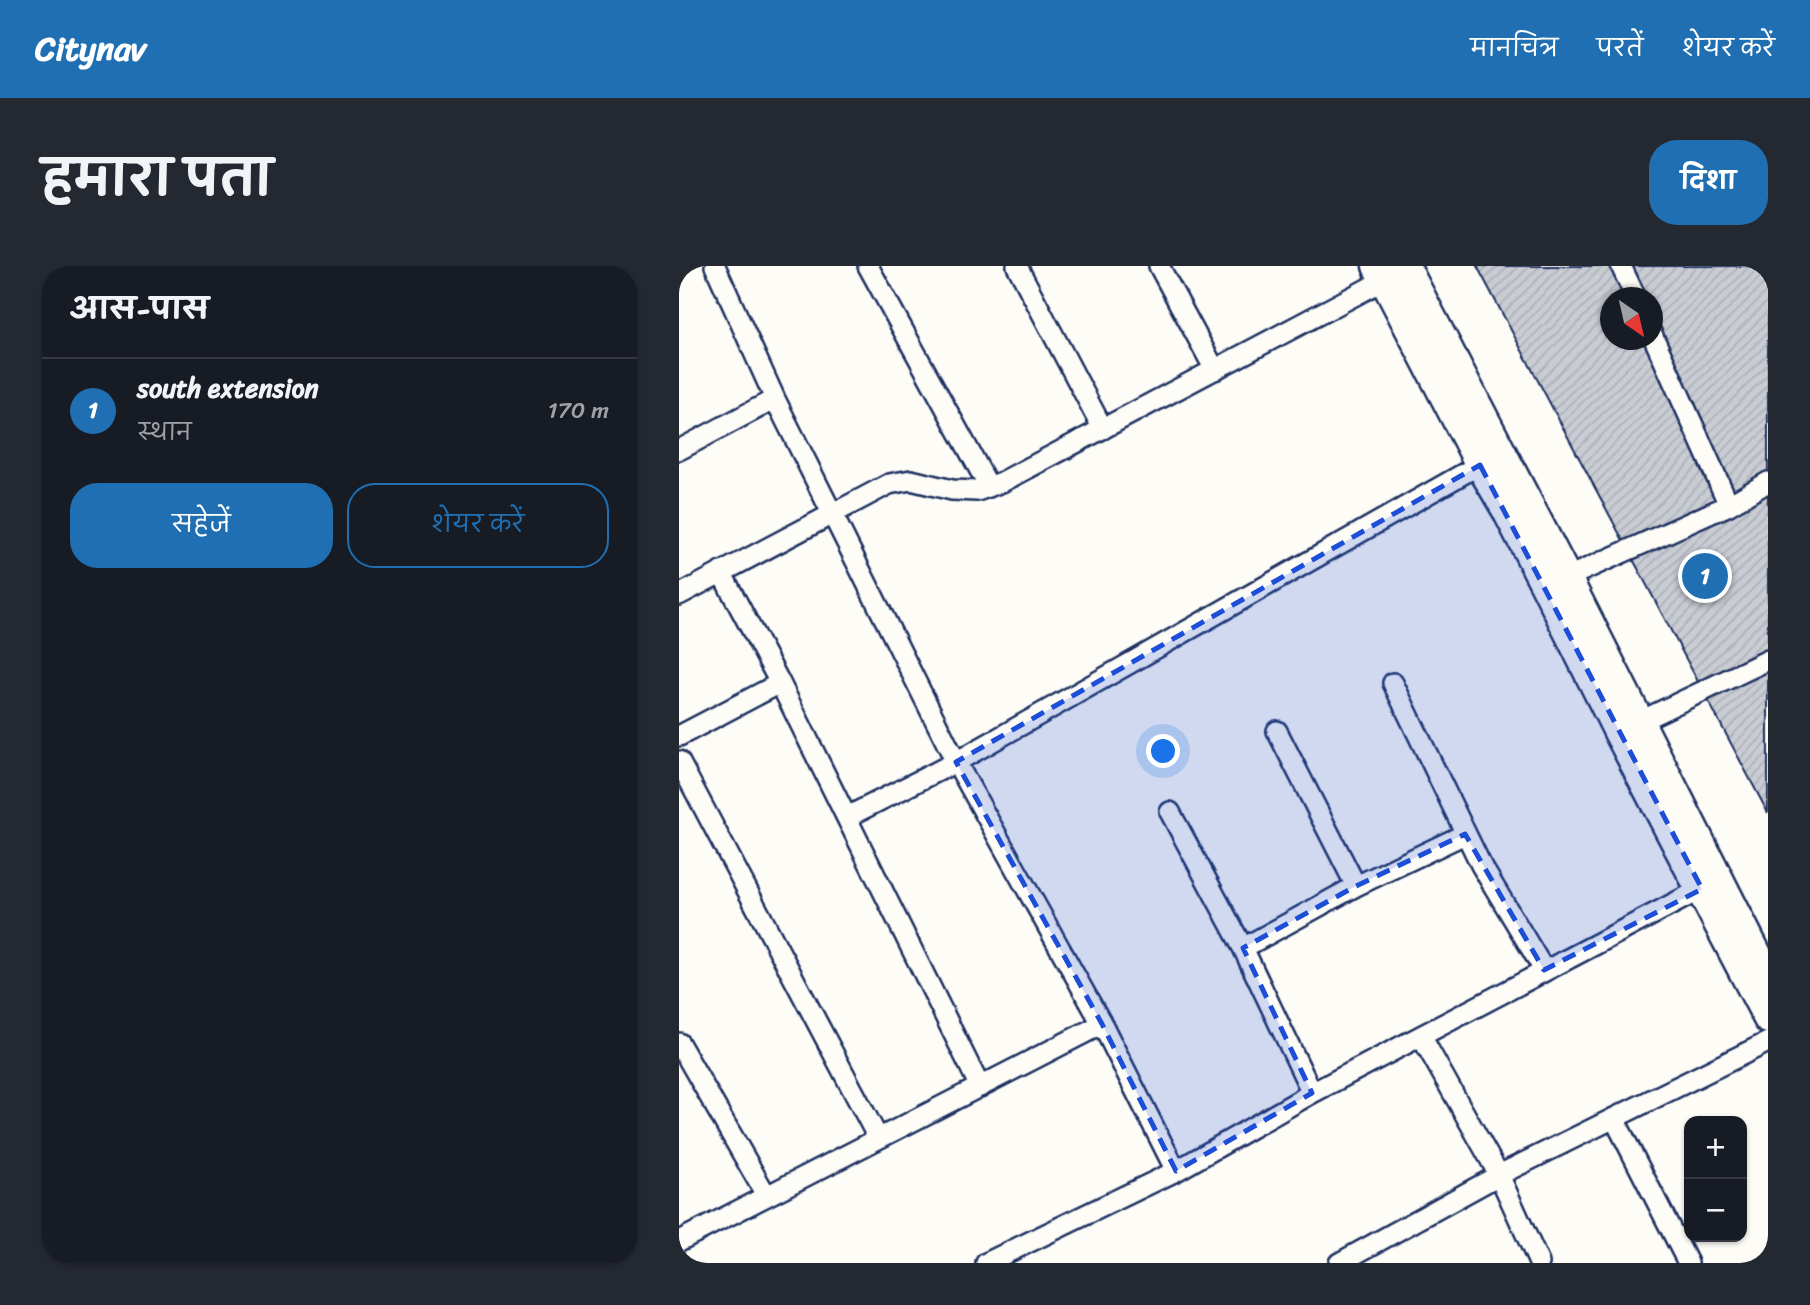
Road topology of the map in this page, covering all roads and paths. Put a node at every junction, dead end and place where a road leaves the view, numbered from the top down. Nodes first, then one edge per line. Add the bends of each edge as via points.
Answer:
1 (715, 266) edge
2 (868, 266) edge
3 (1017, 266) edge
4 (1159, 266) edge
5 (1621, 266) edge
6 (1389, 271) edge
7 (1631, 287) edge
8 (1660, 350) edge
9 (1215, 370) junction
10 (775, 399) junction
11 (1103, 429) junction
12 (679, 450) edge
13 (1491, 458) junction
14 (1768, 482) edge
15 (989, 487) junction
16 (1729, 505) junction
17 (832, 514) junction
18 (721, 572) junction
19 (1557, 583) junction
20 (679, 595) edge
21 (1768, 660) edge
22 (1393, 682) dead end
23 (781, 684) junction
24 (1628, 727) junction
25 (1277, 732) dead end
26 (679, 736) edge
27 (679, 761) edge
28 (956, 762) junction
29 (1170, 812) dead end
30 (847, 817) junction
31 (1465, 834) junction
32 (1711, 885) junction
33 (1356, 886) junction
34 (1243, 948) junction
35 (1544, 970) junction
36 (1768, 976) edge
37 (1768, 1019) edge
38 (1102, 1024) junction
39 (1421, 1036) junction
40 (1768, 1042) edge
41 (679, 1043) edge
42 (980, 1087) junction
43 (1312, 1094) junction
44 (1614, 1118) junction
45 (878, 1138) junction
46 (1176, 1171) junction
47 (1499, 1175) junction
48 (766, 1195) junction
49 (679, 1241) edge
50 (1020, 1256) edge
51 (1344, 1262) edge
52 (986, 1263) edge
53 (1539, 1263) edge
54 (1688, 1263) edge

1 - 10 street
2 - 15 street
3 - 11 street
4 - 9 street
5 - 7 street
6 - 9 street
6 - 13 street
8 - 16 street
9 - 11 street
10 - 12 street
10 - 17 street
11 - 15 street
13 - 19 street
13 - 28 street
14 - 16 street
15 - 17 street via 951,490 911,480 889,484
16 - 19 street
17 - 18 street
17 - 28 street
18 - 20 street
18 - 23 street
19 - 24 street
21 - 24 street
22 - 31 street
23 - 26 street
23 - 30 street
24 - 32 street
25 - 33 street
27 - 45 street
28 - 30 street
28 - 38 street
29 - 34 street
30 - 42 street
31 - 33 street
31 - 35 street
32 - 35 street
32 - 36 street
32 - 37 street
33 - 34 street
34 - 43 street
35 - 39 street
38 - 42 street
38 - 46 street
39 - 43 street
39 - 47 street
40 - 44 street
41 - 48 street
42 - 45 street
43 - 46 street
44 - 47 street
44 - 54 street
45 - 48 street
46 - 50 street
47 - 51 street
47 - 53 street
48 - 49 street
50 - 52 street

